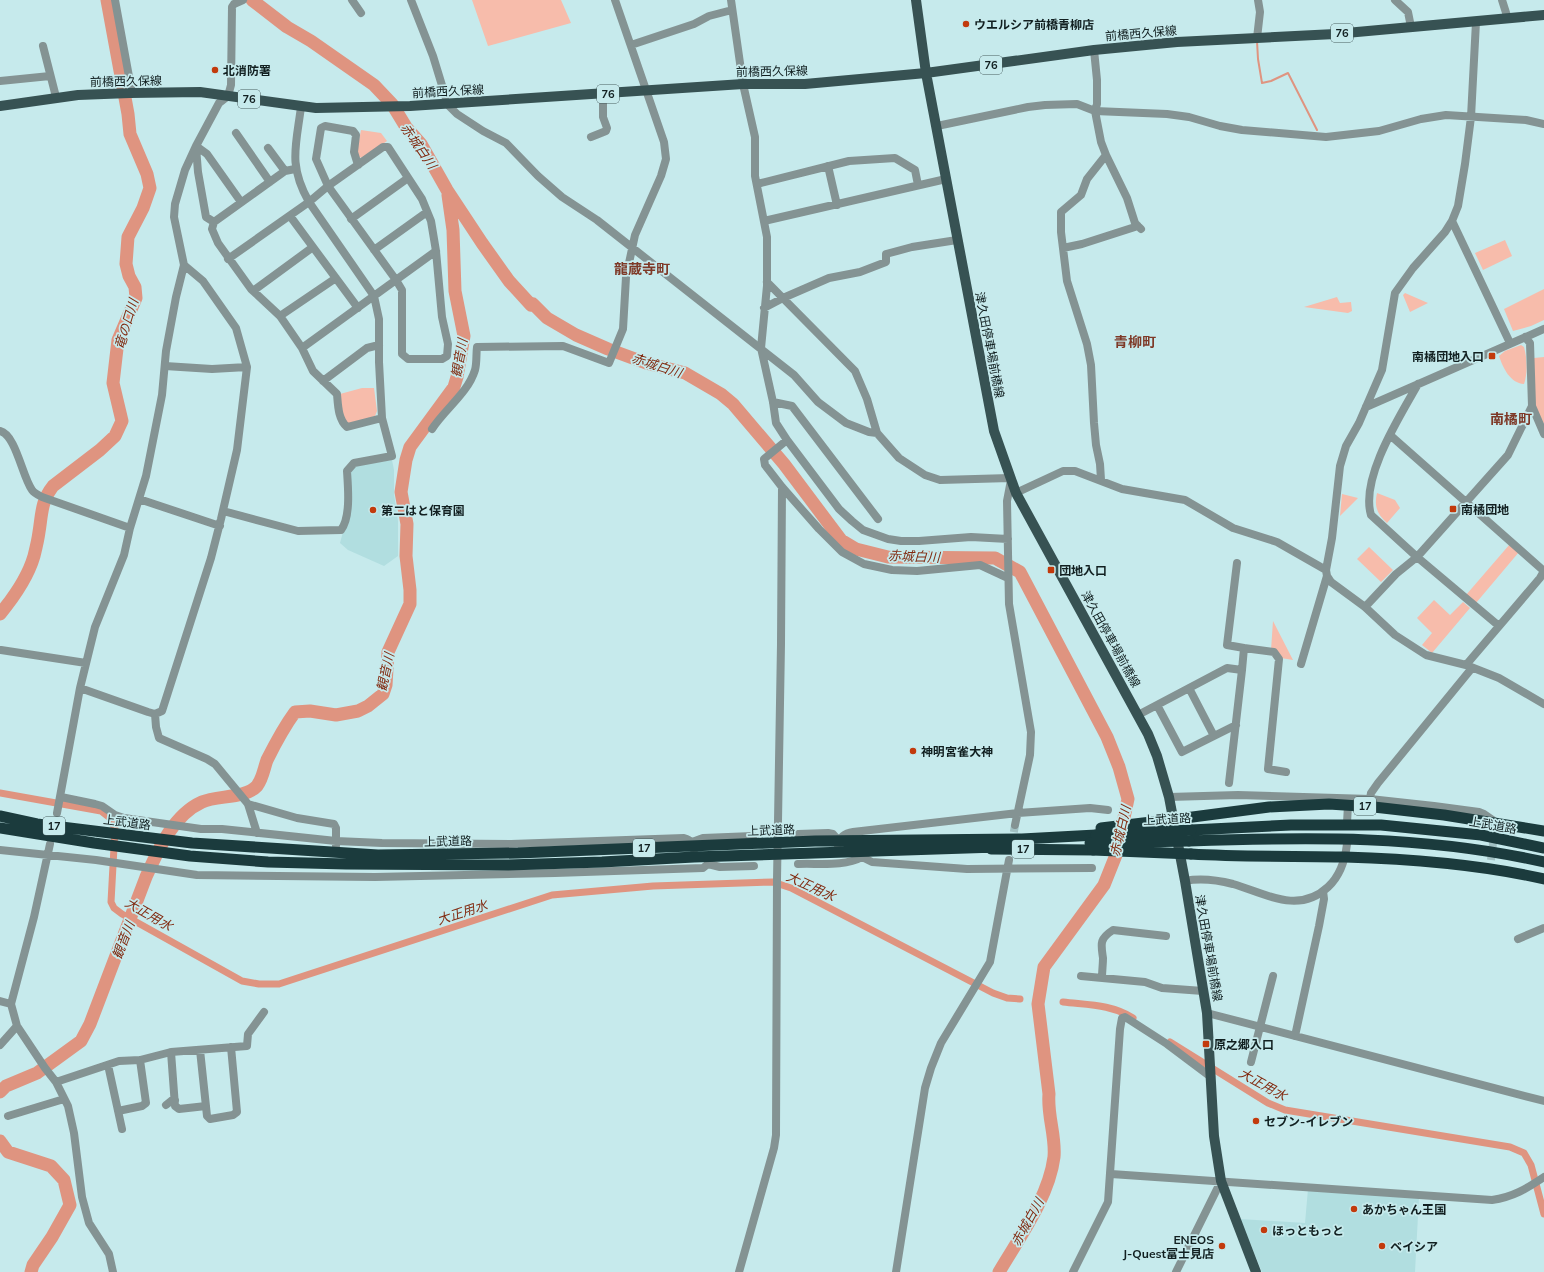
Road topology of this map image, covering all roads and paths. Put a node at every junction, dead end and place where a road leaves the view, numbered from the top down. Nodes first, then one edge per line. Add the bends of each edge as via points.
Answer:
1 (115, 0) edge
2 (352, 0) edge
3 (411, 0) edge
4 (615, 0) edge
5 (731, 0) edge
6 (916, 0) edge
7 (1258, 0) edge
8 (1395, 0) edge
9 (1502, 0) edge
10 (236, 2) edge
11 (732, 10) junction
12 (361, 13) dead end
13 (1544, 15) edge
14 (1508, 19) junction
15 (1476, 22) junction
16 (1410, 27) junction
17 (1257, 38) junction
18 (631, 45) junction
19 (43, 46) dead end
20 (1094, 50) junction
21 (926, 73) junction
22 (50, 76) junction
23 (0, 81) edge
24 (743, 84) junction
25 (646, 91) junction
26 (131, 93) junction
27 (603, 94) junction
28 (228, 96) junction
29 (56, 97) junction
30 (448, 105) junction
31 (0, 106) edge
32 (301, 107) junction
33 (1095, 111) junction
34 (1472, 117) junction
35 (1544, 124) edge
36 (936, 126) junction
37 (236, 133) dead end
38 (591, 137) dead end
39 (196, 146) junction
40 (268, 148) dead end
41 (1106, 155) junction
42 (358, 165) junction
43 (828, 166) junction
44 (295, 168) junction
45 (285, 171) junction
46 (408, 178) junction
47 (946, 179) junction
48 (270, 182) junction
49 (757, 184) junction
50 (918, 185) junction
51 (328, 186) junction
52 (241, 202) junction
53 (309, 202) junction
54 (837, 205) junction
55 (427, 212) junction
56 (290, 216) junction
57 (351, 219) junction
58 (1452, 221) junction
59 (214, 222) junction
60 (764, 222) junction
61 (957, 240) junction
62 (313, 247) junction
63 (1064, 248) junction
64 (633, 249) junction
65 (374, 250) junction
66 (436, 251) junction
67 (228, 259) junction
68 (184, 265) junction
69 (336, 278) junction
70 (396, 280) junction
71 (767, 282) junction
72 (253, 291) junction
73 (374, 296) junction
74 (783, 298) junction
75 (358, 308) junction
76 (764, 308) junction
77 (280, 316) junction
78 (1544, 329) edge
79 (1525, 337) junction
80 (1510, 343) junction
81 (379, 345) junction
82 (302, 348) junction
83 (761, 348) junction
84 (165, 366) junction
85 (247, 367) junction
86 (323, 381) junction
87 (1418, 384) junction
88 (773, 402) junction
89 (1532, 406) junction
90 (1366, 407) junction
91 (382, 418) junction
92 (432, 429) dead end
93 (0, 431) edge
94 (877, 433) junction
95 (1544, 434) edge
96 (1390, 435) junction
97 (786, 441) junction
98 (1010, 479) junction
99 (1100, 480) junction
100 (782, 487) junction
101 (1016, 493) junction
102 (139, 499) junction
103 (1466, 502) junction
104 (223, 511) junction
105 (878, 520) dead end
106 (220, 526) junction
107 (130, 528) junction
108 (1008, 542) junction
109 (1418, 557) junction
110 (1238, 562) dead end
111 (1544, 571) edge
112 (1327, 573) junction
113 (1008, 578) junction
114 (1365, 607) junction
115 (1499, 626) junction
116 (1244, 648) junction
117 (1, 650) dead end
118 (86, 663) junction
119 (1301, 664) dead end
120 (1469, 667) junction
121 (1242, 670) junction
122 (80, 688) junction
123 (1189, 688) junction
124 (1544, 704) edge
125 (1157, 705) junction
126 (155, 714) junction
127 (1138, 715) junction
128 (1236, 724) junction
129 (1214, 736) junction
130 (1286, 772) dead end
131 (1229, 783) dead end
132 (1169, 797) junction
133 (60, 798) junction
134 (1370, 799) junction
135 (246, 801) junction
136 (1348, 805) junction
137 (1108, 810) dead end
138 (58, 811) dead end
139 (0, 813) edge
140 (1018, 813) junction
141 (0, 816) edge
142 (1347, 823) dead end
143 (1496, 823) junction
144 (39, 824) junction
145 (1016, 825) tunnel mouth
146 (0, 828) edge
147 (1544, 831) edge
148 (257, 833) junction
149 (798, 834) dead end
150 (0, 835) edge
151 (1190, 835) junction
152 (1494, 835) tunnel mouth
153 (753, 836) dead end
154 (1095, 839) junction
155 (47, 840) junction
156 (336, 841) junction
157 (1347, 844) dead end
158 (839, 846) junction
159 (693, 848) junction
160 (777, 848) junction
161 (1544, 848) edge
162 (0, 850) edge
163 (336, 850) dead end
164 (859, 854) junction
165 (47, 856) junction
166 (1345, 857) junction
167 (709, 860) junction
168 (1009, 860) dead end
169 (1544, 862) edge
170 (798, 864) dead end
171 (754, 866) dead end
172 (1092, 868) dead end
173 (1007, 870) junction
174 (1544, 879) edge
175 (1185, 881) junction
176 (1324, 891) junction
177 (1544, 928) edge
178 (1166, 936) dead end
179 (1518, 939) dead end
180 (1081, 976) dead end
181 (1273, 976) dead end
182 (1102, 978) junction
183 (1203, 991) junction
184 (0, 1001) edge
185 (11, 1004) junction
186 (264, 1012) dead end
187 (1207, 1013) junction
188 (17, 1026) junction
189 (1260, 1027) junction
190 (1295, 1036) junction
191 (0, 1045) edge
192 (231, 1047) junction
193 (200, 1050) junction
194 (171, 1052) junction
195 (140, 1060) junction
196 (1251, 1062) dead end
197 (108, 1065) junction
198 (1211, 1076) junction
199 (56, 1082) junction
200 (64, 1099) junction
201 (175, 1100) junction
202 (1544, 1101) edge
203 (166, 1106) dead end
204 (206, 1106) junction
205 (118, 1111) junction
206 (8, 1116) dead end
207 (122, 1129) dead end
208 (1111, 1174) junction
209 (1543, 1178) edge
210 (1221, 1181) junction
211 (113, 1272) edge
212 (739, 1272) edge
213 (896, 1272) edge
214 (1073, 1272) edge
215 (1176, 1272) edge
216 (1256, 1272) edge

1 - 26 street
2 - 12 street
3 - 30 street via 433,56
4 - 18 street
5 - 11 street
6 - 21 main road, 津久田停車場前橋線
7 - 17 street via 1260,12
8 - 16 street via 1408,12
9 - 14 street
10 - 28 street via 232,7 231,85
11 - 18 street
11 - 24 street
13 - 14 main road, 前橋西久保線 / 76
14 - 15 main road, 前橋西久保線 / 76
15 - 16 main road, 前橋西久保線 / 76
15 - 34 street
16 - 17 main road, 前橋西久保線 / 76
17 - 20 main road, 前橋西久保線 / 76
18 - 25 street
19 - 22 street
20 - 21 main road, 前橋西久保線 / 76
20 - 33 street via 1097,80
21 - 24 main road, 前橋西久保線 / 76 via 805,84
21 - 36 main road, 津久田停車場前橋線
22 - 23 street
22 - 29 street
24 - 25 main road, 前橋西久保線 / 76
24 - 49 street via 755,137
25 - 27 main road, 前橋西久保線 / 76
25 - 64 street via 664,142 666,159 635,235
26 - 28 main road, 前橋西久保線 / 76 via 200,92
26 - 29 main road, 前橋西久保線 / 76
27 - 30 main road, 前橋西久保線 / 76
27 - 38 street via 606,132
28 - 32 main road, 前橋西久保線 / 76
28 - 39 street via 219,103
29 - 31 main road, 前橋西久保線 / 76
30 - 32 main road, 前橋西久保線 / 76
30 - 64 street via 457,114 506,143 556,192
32 - 44 street via 294,156
33 - 34 street via 1166,114 1242,130 1326,137 1379,131 1446,115
33 - 36 street via 1077,104 1045,104
33 - 41 street
34 - 35 street via 1526,120
34 - 58 street via 1458,206
36 - 47 main road, 津久田停車場前橋線
37 - 48 street
39 - 52 street via 207,154
39 - 59 street via 206,217
39 - 68 street via 185,170 175,204 174,217
40 - 45 street
41 - 63 street via 1087,179 1081,195 1061,212
41 - 63 street via 1124,192 1135,224 1140,227
42 - 46 street via 382,147 388,147
42 - 51 street
42 - 51 street via 354,152 356,135 353,132 325,126 321,128 316,159
43 - 49 street
43 - 50 street via 849,161 895,158 915,170
43 - 54 street
44 - 45 street
44 - 53 street
45 - 48 street
46 - 55 street
46 - 57 street
47 - 50 street
47 - 61 main road, 津久田停車場前橋線
48 - 52 street
49 - 60 street
50 - 54 street
51 - 53 street
51 - 57 street
52 - 59 street
53 - 56 street
53 - 73 street
54 - 60 street
55 - 65 street
55 - 66 street
56 - 62 street
56 - 67 street
57 - 65 street
58 - 80 street
58 - 90 street via 1395,293 1382,370
59 - 67 street via 212,229
60 - 71 street via 767,237
61 - 74 street via 886,254 886,262 877,266 829,278
61 - 98 main road, 津久田停車場前橋線 via 994,431
62 - 69 street
62 - 72 street
63 - 99 street via 1067,281 1091,365
64 - 83 street
64 - 92 street via 626,277 623,329 609,363 563,346 477,347 476,369 466,387
65 - 70 street
66 - 70 street
66 - 70 street via 442,318 448,344 447,356 442,359 408,359 402,354 402,290
67 - 72 street
68 - 84 street
68 - 85 street via 203,281 236,328
69 - 75 street
69 - 77 street
70 - 73 street
71 - 74 street
71 - 76 street
72 - 77 street
73 - 75 street
73 - 81 street via 379,318
74 - 76 street
74 - 94 street via 855,371
75 - 82 street
76 - 83 street
77 - 82 street
78 - 79 street
79 - 80 street
79 - 89 street via 1530,343
80 - 87 street
81 - 86 street via 368,348
81 - 91 street
82 - 86 street via 313,371
83 - 88 street
83 - 94 street via 794,375 818,402 846,423
84 - 85 street via 212,369
84 - 102 street via 162,395
85 - 104 street via 237,450
86 - 91 street via 337,394 339,411 343,424 347,427
87 - 90 street
87 - 96 street
88 - 97 street via 776,423
88 - 105 street via 792,406
89 - 95 street
89 - 103 street via 1508,455
90 - 112 street via 1346,446 1340,466
91 - 104 street via 392,456 354,463 347,471 348,496 345,525 341,530 298,531
93 - 107 street via 11,440 32,492
94 - 98 street via 899,458 926,475 940,480
96 - 103 street
96 - 109 street via 1377,466 1368,506 1371,515
97 - 100 street via 764,460
97 - 108 street via 839,509 852,522 870,533 888,540 901,541 919,542 971,537
98 - 101 main road, 津久田停車場前橋線
98 - 108 street via 1007,501
99 - 101 street via 1075,471 1063,471
99 - 112 street via 1122,489 1185,500 1233,528 1277,542
100 - 113 street via 842,552 864,564 892,570 980,565
100 - 160 street
101 - 127 main road, 津久田停車場前橋線
102 - 106 street
102 - 107 street
103 - 109 street
103 - 111 street
104 - 106 street
106 - 126 street via 164,708
107 - 118 street via 124,555 95,627
108 - 113 street
109 - 114 street via 1396,574
109 - 115 street
110 - 116 street via 1227,645
111 - 115 street
112 - 114 street via 1330,582
112 - 119 street
113 - 140 street via 1009,604 1031,732 1030,755
114 - 120 street via 1395,635 1426,655
115 - 120 street
116 - 121 street
116 - 130 street via 1274,652 1279,659 1268,769
117 - 118 street
118 - 122 street
120 - 124 street via 1498,678
120 - 134 street via 1378,784
121 - 123 street via 1227,668
121 - 128 street
122 - 126 street
122 - 133 street
123 - 125 street
123 - 129 street
125 - 127 street
125 - 129 street via 1182,752
126 - 135 street via 159,738 207,758
127 - 132 main road, 津久田停車場前橋線 via 1157,756
128 - 129 street
128 - 131 street
132 - 134 street via 1238,795
132 - 175 main road, 津久田停車場前橋線
133 - 138 street
133 - 148 street via 102,806 124,818
134 - 143 street via 1479,812
135 - 148 street
135 - 156 street via 297,818 334,824
136 - 142 street
136 - 143 highway, 17
136 - 154 highway, 17, bridge via 1291,805 1185,818
137 - 140 street via 1090,808
139 - 144 highway, 17
140 - 145 street
140 - 158 street via 847,833 840,838
141 - 144 highway, 上武道路 / 17
143 - 147 highway, 17
143 - 152 street
144 - 159 highway, 上武道路 / 17 via 192,843 378,854
146 - 155 highway, 上武道路 / 17
148 - 156 street
149 - 158 street via 831,834
150 - 155 highway, 17
151 - 154 highway, 上武道路 / 17, bridge
151 - 161 highway, 上武道路 / 17 via 1291,825 1381,825 1481,835
151 - 169 highway, 上武道路 / 17 via 1365,839 1466,847
153 - 159 street via 703,838
154 - 158 highway, 上武道路 / 17
154 - 164 highway, 上武道路 / 17
154 - 166 highway, 17, bridge via 1191,854
155 - 159 highway, 上武道路 / 17 via 190,856 308,864 424,866 571,863
155 - 165 street
156 - 159 street via 504,844 684,838 689,839
156 - 163 street
157 - 166 street
158 - 160 highway, 上武道路 / 17
158 - 164 highway, 上武道路 / 17
159 - 160 highway, 上武道路 / 17
159 - 167 highway, 上武道路 / 17
160 - 167 highway, 上武道路 / 17
160 - 212 street via 774,1148
162 - 165 street
164 - 170 street via 855,860 846,862
164 - 173 street via 872,862
165 - 167 street via 96,860 197,875 559,873 703,868
165 - 185 street via 34,918
166 - 174 highway, 17 via 1490,864
166 - 176 street via 1336,878
167 - 171 street via 720,867
168 - 173 street
172 - 173 street
173 - 213 street via 990,962 941,1043 925,1088
175 - 176 street via 1200,879 1223,882 1288,901 1310,898
175 - 183 main road, 津久田停車場前橋線
176 - 190 street
177 - 179 street
178 - 182 street via 1113,930 1106,935 1101,945
180 - 182 street
181 - 189 street
182 - 183 street via 1145,982 1162,988
183 - 187 main road, 津久田停車場前橋線
184 - 185 street
185 - 188 street
186 - 192 street via 248,1034 248,1046
187 - 189 street
187 - 198 main road, 津久田停車場前橋線
188 - 191 street
188 - 199 street
189 - 190 street
189 - 196 street
190 - 202 street
192 - 193 street
192 - 204 street via 237,1112 233,1115 210,1118 207,1116
193 - 194 street
193 - 204 street
194 - 195 street
194 - 201 street
195 - 197 street via 119,1061
195 - 205 street via 146,1103
197 - 199 street
197 - 205 street
198 - 208 street via 1167,1044 1125,1017 1122,1018
198 - 210 main road, 津久田停車場前橋線 via 1214,1136
199 - 200 street
200 - 206 street
200 - 211 street via 74,1133 82,1197 89,1223 109,1254
201 - 203 street
201 - 204 street via 175,1106 179,1109
205 - 207 street
208 - 210 street
208 - 214 street via 1108,1202
209 - 210 street via 1518,1194 1492,1200
210 - 215 street
210 - 216 main road, 津久田停車場前橋線

